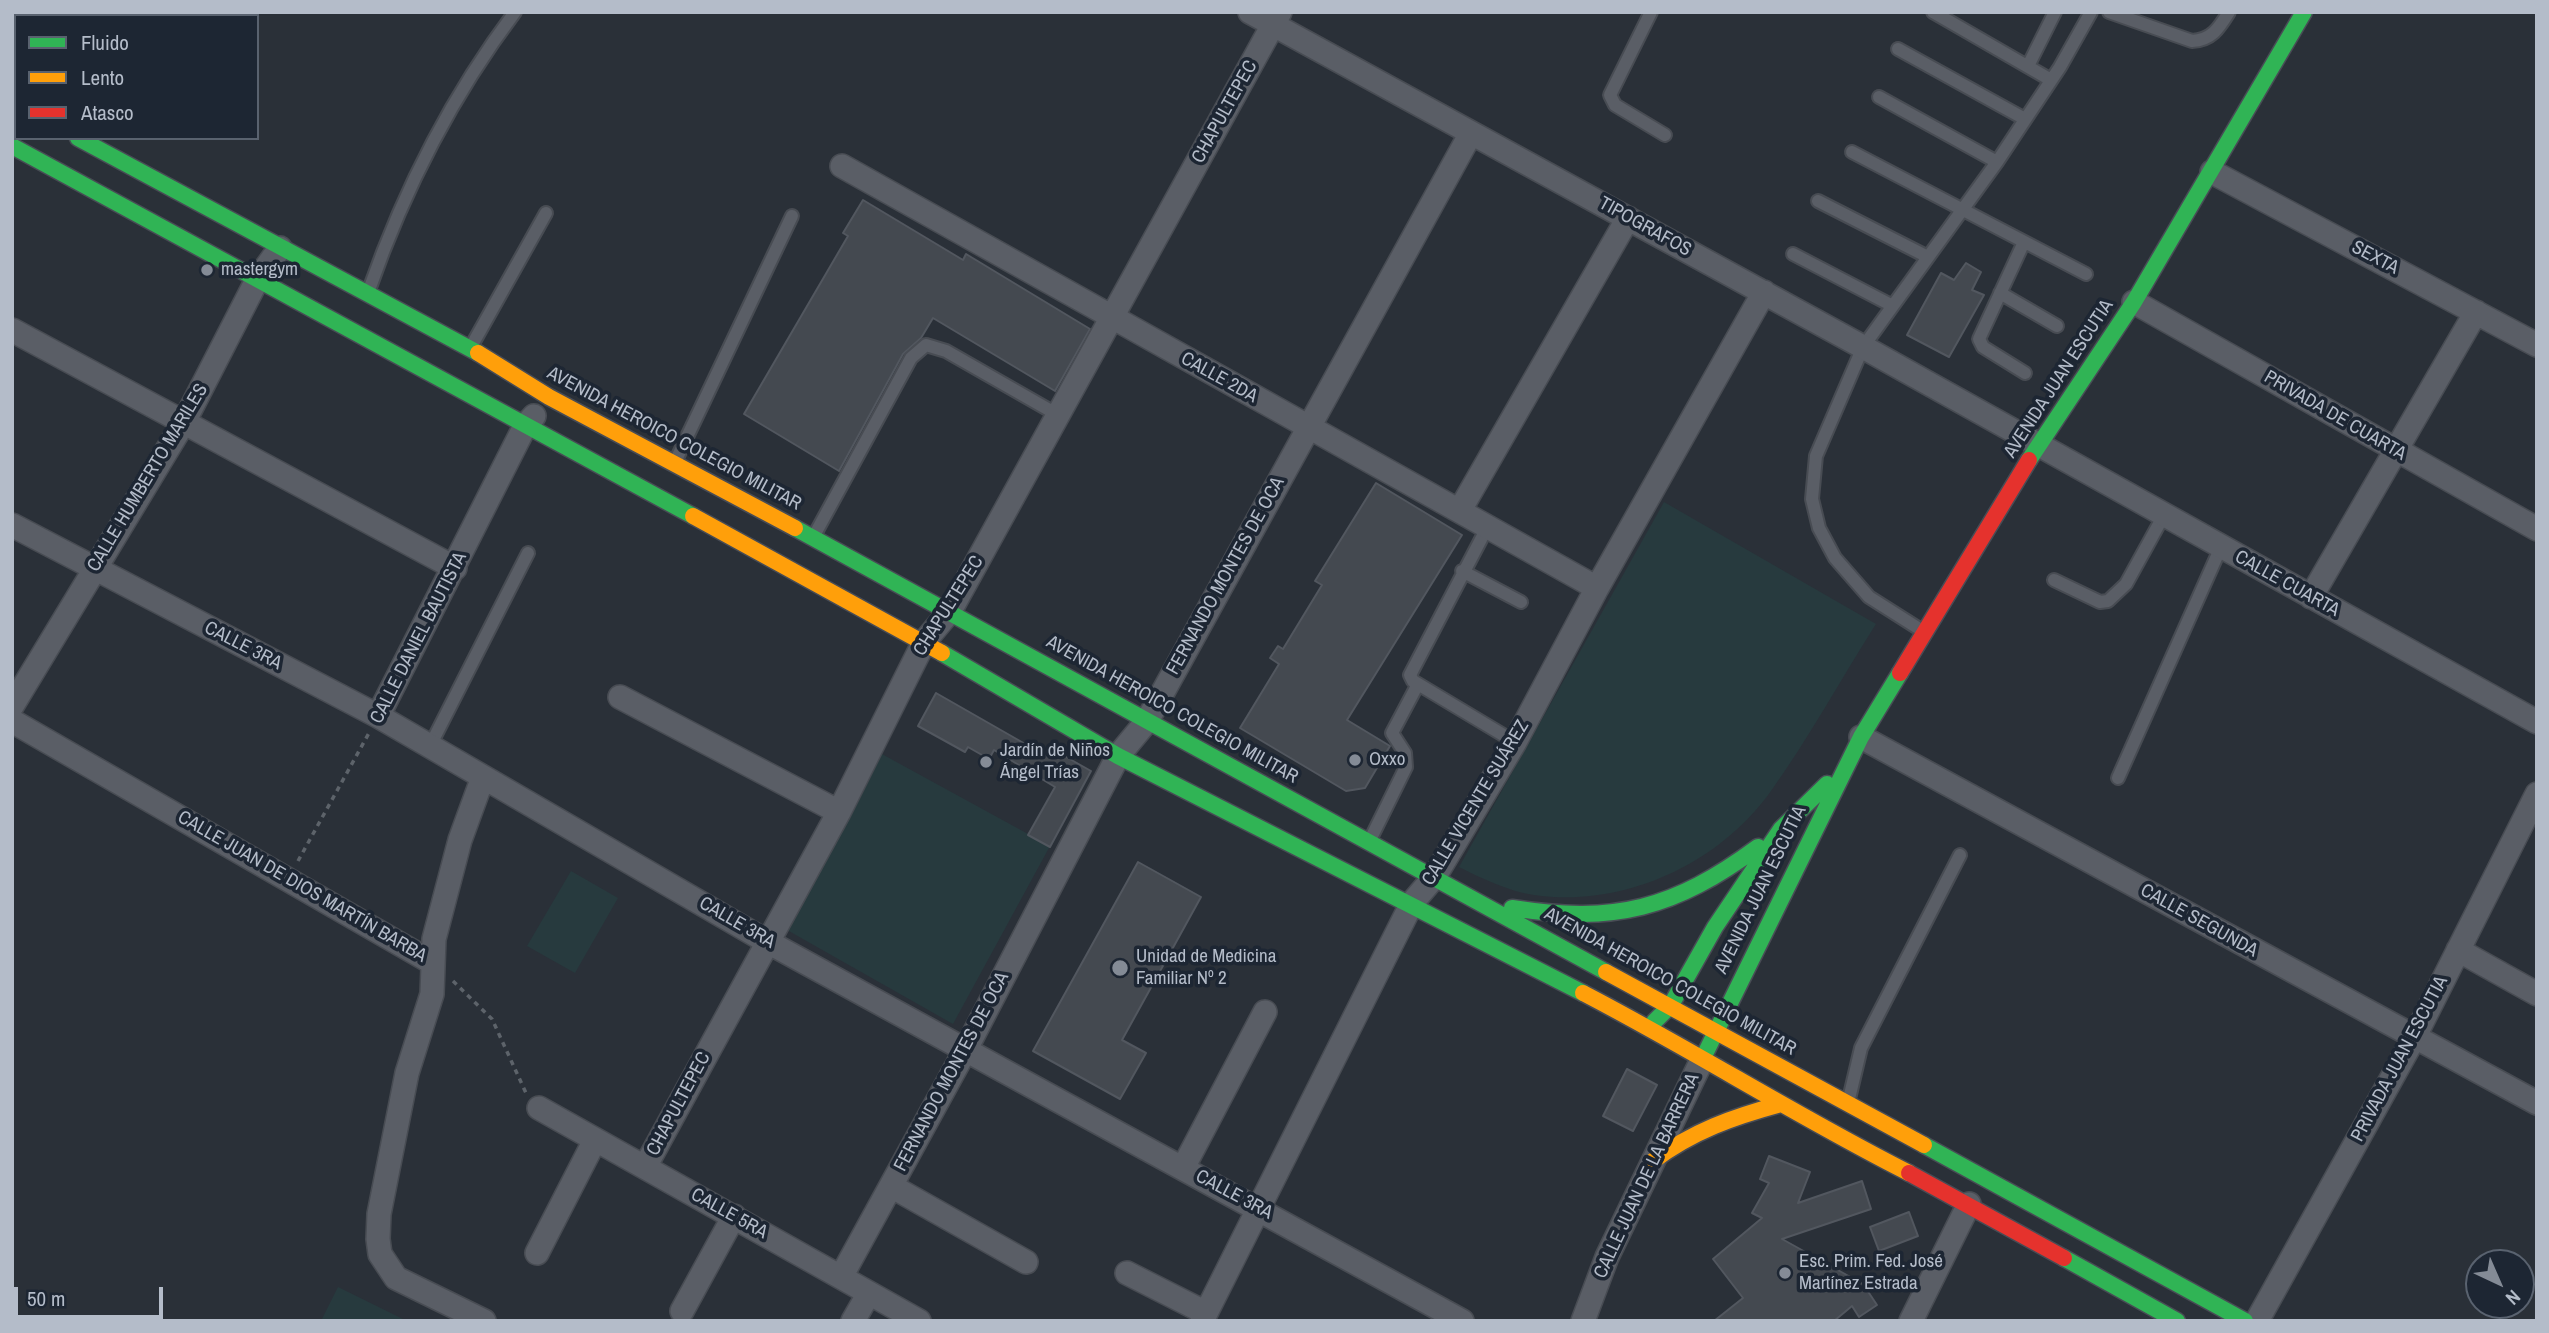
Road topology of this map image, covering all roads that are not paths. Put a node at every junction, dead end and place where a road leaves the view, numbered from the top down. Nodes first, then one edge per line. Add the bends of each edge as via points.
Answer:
1 (515, 12) edge
2 (1250, 12) edge
3 (1651, 12) edge
4 (1933, 12) edge
5 (2055, 12) edge
6 (2091, 12) edge
7 (2109, 12) edge
8 (2229, 12) edge
9 (2304, 12) edge
10 (1276, 19) edge
11 (1898, 50) dead end
12 (2028, 66) junction
13 (2051, 80) junction
14 (1879, 97) dead end
15 (2025, 119) junction
16 (1471, 133) junction
17 (1665, 135) dead end
18 (82, 140) edge
19 (12, 146) edge
20 (1852, 152) dead end
21 (1997, 162) junction
22 (842, 166) dead end
23 (2212, 172) junction
24 (1818, 201) dead end
25 (1961, 208) junction
26 (546, 213) dead end
27 (792, 216) dead end
28 (1628, 218) junction
29 (2024, 242) junction
30 (280, 248) junction
31 (1793, 254) dead end
32 (1926, 256) junction
33 (2086, 274) dead end
34 (257, 280) junction
35 (1763, 292) junction
36 (2000, 293) junction
37 (368, 294) junction
38 (2134, 302) junction
39 (1891, 305) junction
40 (2476, 312) junction
41 (1112, 318) junction
42 (2057, 326) dead end
43 (12, 330) edge
44 (2537, 345) edge
45 (1863, 346) junction
46 (471, 348) junction
47 (2025, 373) dead end
48 (549, 397) junction
49 (1058, 415) junction
50 (184, 422) junction
51 (525, 426) junction
52 (1308, 428) junction
53 (2039, 444) junction
54 (2395, 450) junction
55 (675, 464) junction
56 (1460, 510) junction
57 (2164, 515) junction
58 (12, 525) edge
59 (1488, 526) junction
60 (2537, 529) edge
61 (813, 537) junction
62 (2221, 547) junction
63 (528, 553) dead end
64 (94, 568) junction
65 (455, 568) junction
66 (1462, 571) junction
67 (2054, 580) dead end
68 (1597, 588) junction
69 (2311, 597) junction
70 (1521, 602) dead end
71 (950, 611) junction
72 (1925, 632) junction
73 (924, 642) junction
74 (1418, 684) junction
75 (620, 697) dead end
76 (12, 706) edge
77 (378, 716) junction
78 (1147, 721) junction
79 (12, 722) edge
80 (2537, 722) edge
81 (1861, 737) junction
82 (1515, 742) junction
83 (430, 746) junction
84 (1118, 756) junction
85 (1846, 766) junction
86 (483, 778) junction
87 (2118, 778) dead end
88 (2537, 794) edge
89 (839, 812) junction
90 (1781, 829) junction
91 (1370, 841) junction
92 (1960, 855) dead end
93 (1435, 876) junction
94 (1412, 903) junction
95 (1488, 905) junction
96 (766, 941) junction
97 (2458, 950) junction
98 (433, 963) junction
99 (2537, 993) edge
100 (1671, 1005) junction
101 (1265, 1012) dead end
102 (1649, 1027) junction
103 (1714, 1032) junction
104 (2414, 1038) junction
105 (966, 1049) junction
106 (1702, 1060) junction
107 (2537, 1103) edge
108 (1781, 1104) junction
109 (539, 1108) road end
110 (1840, 1120) junction
111 (595, 1140) junction
112 (1653, 1161) junction
113 (645, 1167) junction
114 (1183, 1168) junction
115 (891, 1186) junction
116 (1969, 1204) junction
117 (1258, 1208) junction
118 (734, 1216) junction
119 (537, 1252) dead end
120 (1027, 1262) dead end
121 (1127, 1273) dead end
122 (841, 1277) junction
123 (869, 1293) junction
124 (682, 1311) dead end
125 (1204, 1317) edge
126 (484, 1321) edge
127 (853, 1321) edge
128 (919, 1321) edge
129 (1462, 1321) edge
130 (1583, 1321) edge
131 (1912, 1321) edge
132 (2177, 1321) edge
133 (2245, 1321) edge
134 (2257, 1321) edge

1 - 37 lane via 433,139 404,198
2 - 10 street, TIPOGRAFOS
3 - 17 lane via 1610,95 1615,105
4 - 12 lane
5 - 12 lane
6 - 13 lane
7 - 8 lane via 2192,41 2212,36
9 - 23 main road, AVENIDA JUAN ESCUTIA
10 - 16 street, TIPOGRAFOS
10 - 41 street, CHAPULTEPEC
11 - 15 lane
12 - 13 lane
13 - 15 lane
14 - 21 lane
15 - 21 lane
16 - 28 street, TIPOGRAFOS
16 - 52 street, FERNANDO MONTES DE OCA
18 - 30 main road, AVENIDA HEROICO COLEGIO MILITAR
19 - 34 main road, AVENIDA HEROICO COLEGIO MILITAR
20 - 25 lane
21 - 25 lane
22 - 41 street, CALLE 2DA
23 - 38 main road, AVENIDA JUAN ESCUTIA
23 - 40 street, SEXTA
24 - 32 lane
25 - 29 lane
25 - 32 lane
26 - 46 lane
27 - 55 lane
28 - 35 street, TIPOGRAFOS
28 - 56 street
29 - 33 lane
29 - 36 lane
30 - 34 street, CALLE HUMBERTO MARILES
30 - 37 main road, AVENIDA HEROICO COLEGIO MILITAR
31 - 39 lane
32 - 39 lane
34 - 50 street, CALLE HUMBERTO MARILES
34 - 51 main road, AVENIDA HEROICO COLEGIO MILITAR
35 - 45 street, TIPOGRAFOS
35 - 68 street, CALLE VICENTE SUÁREZ
36 - 42 lane
36 - 47 lane via 1979,339 1983,348
37 - 46 main road, AVENIDA HEROICO COLEGIO MILITAR
38 - 53 main road, AVENIDA JUAN ESCUTIA
38 - 54 street, PRIVADA DE CUARTA
39 - 45 lane
40 - 44 street, SEXTA
40 - 54 street
41 - 49 street, CHAPULTEPEC
41 - 52 street, CALLE 2DA
43 - 50 street
45 - 53 street, TIPOGRAFOS
45 - 72 lane via 1816,456 1812,499 1819,528 1835,558 1869,597
46 - 48 main road, AVENIDA HEROICO COLEGIO MILITAR
48 - 51 street, CALLE DANIEL BAUTISTA
48 - 55 main road, AVENIDA HEROICO COLEGIO MILITAR
49 - 61 lane via 946,351 926,345 911,358
49 - 71 street, CHAPULTEPEC
50 - 64 street, CALLE HUMBERTO MARILES
50 - 65 street
51 - 65 street, CALLE DANIEL BAUTISTA
51 - 73 main road, AVENIDA HEROICO COLEGIO MILITAR
52 - 56 street, CALLE 2DA
52 - 78 street, FERNANDO MONTES DE OCA
53 - 57 street, CALLE CUARTA
53 - 72 main road, AVENIDA JUAN ESCUTIA
54 - 60 street, PRIVADA DE CUARTA
54 - 69 street
55 - 61 main road, AVENIDA HEROICO COLEGIO MILITAR
56 - 59 street, CALLE 2DA
57 - 62 street, CALLE CUARTA
57 - 67 lane via 2126,584 2108,601 2100,602
58 - 64 street, CALLE 3RA
59 - 66 lane
59 - 68 street, CALLE 2DA
61 - 71 main road, AVENIDA HEROICO COLEGIO MILITAR
62 - 69 street, CALLE CUARTA
62 - 87 lane
63 - 83 lane
64 - 76 street, CALLE HUMBERTO MARILES
64 - 77 street, CALLE 3RA
65 - 77 street, CALLE DANIEL BAUTISTA
66 - 70 lane
66 - 74 lane via 1412,668 1410,675
68 - 82 street, CALLE VICENTE SUÁREZ
69 - 80 street, CALLE CUARTA
71 - 73 street, CHAPULTEPEC
71 - 78 main road, AVENIDA HEROICO COLEGIO MILITAR
72 - 81 main road, AVENIDA JUAN ESCUTIA
73 - 84 main road, AVENIDA HEROICO COLEGIO MILITAR
73 - 89 street, CHAPULTEPEC
74 - 82 lane
74 - 91 lane via 1392,733 1405,753 1406,766
75 - 89 street
77 - 83 street, CALLE 3RA
78 - 84 street, FERNANDO MONTES DE OCA
78 - 91 main road, AVENIDA HEROICO COLEGIO MILITAR
79 - 98 street, CALLE JUAN DE DIOS MARTÍN BARBA
81 - 85 main road, AVENIDA JUAN ESCUTIA
81 - 104 street, CALLE SEGUNDA
82 - 93 street, CALLE VICENTE SUÁREZ
83 - 86 street, CALLE 3RA
84 - 94 main road, AVENIDA HEROICO COLEGIO MILITAR
84 - 105 street, FERNANDO MONTES DE OCA
85 - 90 main road, AVENIDA JUAN ESCUTIA
85 - 103 main road, AVENIDA JUAN ESCUTIA
86 - 96 street, CALLE 3RA
86 - 98 street via 449,878
88 - 97 street, PRIVADA JUAN ESCUTIA
89 - 96 street, CHAPULTEPEC
90 - 95 main road via 1708,882 1648,907 1556,915
90 - 100 main road, AVENIDA JUAN ESCUTIA via 1715,927
91 - 93 main road, AVENIDA HEROICO COLEGIO MILITAR
92 - 110 lane via 1861,1048
93 - 94 street, CALLE VICENTE SUÁREZ
93 - 95 main road, AVENIDA HEROICO COLEGIO MILITAR
94 - 102 main road, AVENIDA HEROICO COLEGIO MILITAR
94 - 117 street, CALLE VICENTE SUÁREZ
95 - 100 main road, AVENIDA HEROICO COLEGIO MILITAR
96 - 105 street, CALLE 3RA
96 - 113 street, CHAPULTEPEC
97 - 99 street
97 - 104 street, PRIVADA JUAN ESCUTIA
98 - 126 street via 432,994 407,1073 379,1214 380,1254 396,1278
100 - 102 main road, AVENIDA JUAN ESCUTIA
100 - 103 main road, AVENIDA HEROICO COLEGIO MILITAR
101 - 114 street
102 - 106 main road, AVENIDA HEROICO COLEGIO MILITAR
103 - 106 main road, CALLE JUAN DE LA BARRERA
103 - 110 main road, AVENIDA HEROICO COLEGIO MILITAR
104 - 107 street, CALLE SEGUNDA
104 - 134 street, PRIVADA JUAN ESCUTIA
105 - 114 street, CALLE 3RA
105 - 115 street, FERNANDO MONTES DE OCA
106 - 108 main road, AVENIDA HEROICO COLEGIO MILITAR
106 - 112 street, CALLE JUAN DE LA BARRERA
108 - 110 main road, AVENIDA HEROICO COLEGIO MILITAR
108 - 112 main road via 1710,1124
109 - 111 street, CALLE 5RA
110 - 116 main road, AVENIDA HEROICO COLEGIO MILITAR
110 - 133 main road, AVENIDA HEROICO COLEGIO MILITAR
111 - 113 street, CALLE 5RA
111 - 119 street
112 - 130 street, CALLE JUAN DE LA BARRERA via 1607,1257
113 - 118 street, CALLE 5RA
114 - 117 street, CALLE 3RA
115 - 120 street
115 - 122 street, FERNANDO MONTES DE OCA
116 - 131 street
116 - 132 main road, AVENIDA HEROICO COLEGIO MILITAR
117 - 125 street, CALLE VICENTE SUÁREZ
117 - 129 street, CALLE 3RA
118 - 122 street, CALLE 5RA
118 - 124 street
121 - 125 street
122 - 123 street, CALLE 5RA
123 - 127 street
123 - 128 street, CALLE 5RA

